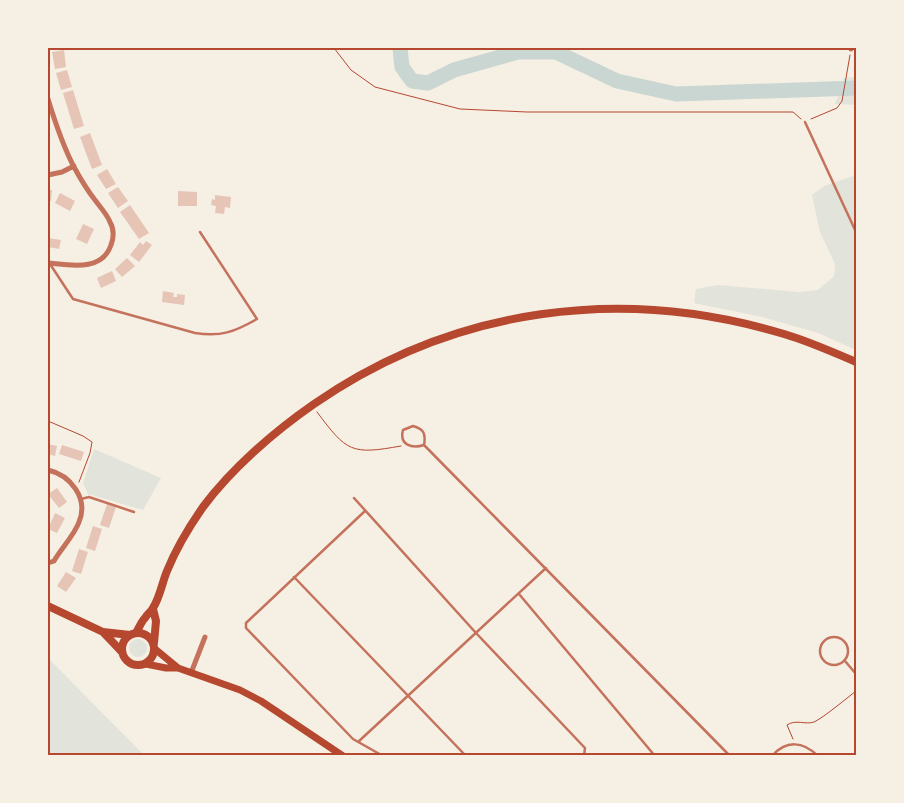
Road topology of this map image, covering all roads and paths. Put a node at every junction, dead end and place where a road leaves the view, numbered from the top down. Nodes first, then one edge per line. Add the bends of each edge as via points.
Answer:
1 (334, 48) edge
2 (851, 48) edge
3 (48, 99) edge
4 (54, 118) junction
5 (48, 120) edge
6 (805, 122) junction
7 (74, 166) junction
8 (48, 175) edge
9 (200, 232) dead end
10 (856, 232) edge
11 (48, 263) edge
12 (856, 362) edge
13 (312, 405) junction
14 (48, 421) edge
15 (407, 445) junction
16 (424, 445) junction
17 (48, 470) edge
18 (76, 490) junction
19 (354, 498) dead end
20 (80, 500) junction
21 (365, 511) junction
22 (134, 512) dead end
23 (48, 563) edge
24 (546, 568) junction
25 (294, 577) junction
26 (518, 594) junction
27 (48, 606) edge
28 (153, 609) junction
29 (103, 632) junction
30 (476, 633) junction
31 (133, 634) junction
32 (205, 637) dead end
33 (154, 646) junction
34 (122, 652) junction
35 (845, 661) junction
36 (146, 664) junction
37 (178, 668) junction
38 (191, 673) junction
39 (856, 674) edge
40 (856, 691) edge
41 (408, 696) junction
42 (358, 742) junction
43 (795, 743) junction
44 (343, 756) edge
45 (383, 756) edge
46 (466, 756) edge
47 (584, 756) edge
48 (655, 756) edge
49 (730, 756) edge
50 (772, 756) edge
51 (818, 756) edge

1 - 6 path via 350,70 374,87 460,109 793,112
2 - 6 path via 842,101 837,108
3 - 4 street
4 - 5 street
4 - 7 street
6 - 10 lane
7 - 8 street
7 - 11 street via 110,220 114,231 112,243 108,252 93,264
9 - 11 lane via 257,319 236,331 213,336 195,333 73,299
12 - 13 main road via 784,334 718,318 622,309 576,310 534,314 443,337 360,374
13 - 15 path via 336,438 350,448 366,451
13 - 28 main road via 255,451 204,506 180,543
14 - 18 path via 92,442
15 - 16 lane
15 - 16 lane via 402,436 403,430 413,426 424,431
16 - 24 lane
17 - 18 street via 65,477
18 - 20 street
19 - 21 lane
20 - 22 lane via 89,497
20 - 23 street via 79,522 54,561
21 - 25 lane
21 - 30 lane
24 - 26 lane
24 - 49 lane
25 - 41 lane
25 - 42 lane via 248,620 246,628
26 - 30 lane
26 - 48 lane
27 - 29 main road
28 - 31 main road
28 - 33 main road via 156,621
29 - 31 main road
29 - 34 main road
30 - 41 lane
30 - 47 lane via 585,748
31 - 33 main road via 148,636
31 - 34 main road via 123,643
32 - 38 street
33 - 36 main road via 152,658
33 - 37 main road
34 - 36 main road via 131,664
35 - 35 lane via 849,652 844,640 831,637 823,642 820,651 823,660 836,665
35 - 39 lane
36 - 37 main road
37 - 38 main road
38 - 44 main road via 261,701
40 - 43 path via 815,722 787,725
41 - 42 lane
41 - 46 lane
42 - 45 lane
43 - 50 lane via 780,748
43 - 51 lane via 804,745

